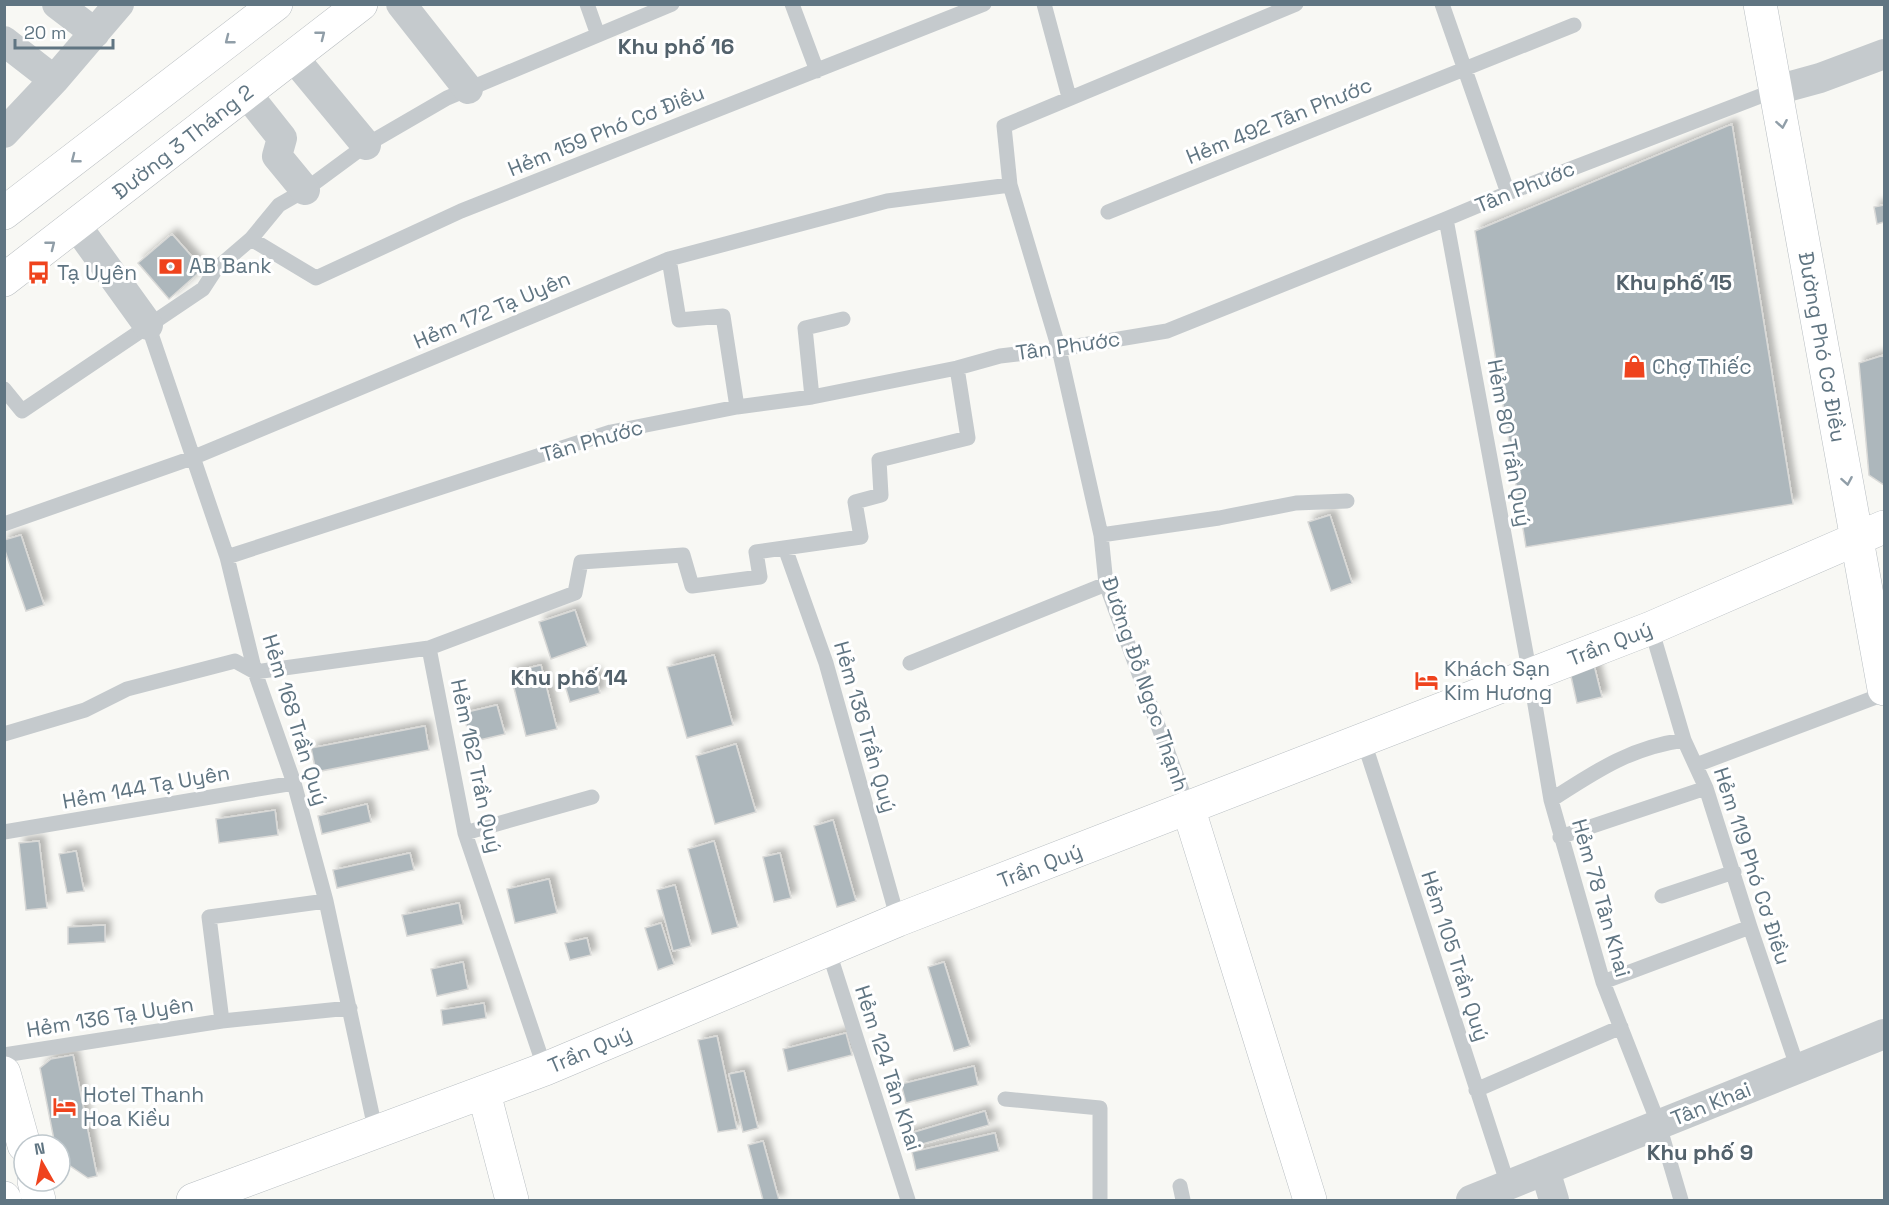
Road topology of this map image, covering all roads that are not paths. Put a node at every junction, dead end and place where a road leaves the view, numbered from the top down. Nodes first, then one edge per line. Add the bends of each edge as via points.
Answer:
1 (57, 4) edge
2 (119, 4) edge
3 (276, 4) edge
4 (361, 4) edge
5 (401, 4) edge
6 (587, 4) edge
7 (672, 4) edge
8 (792, 4) edge
9 (984, 4) edge
10 (1044, 4) edge
11 (1296, 4) edge
12 (1442, 4) edge
13 (1760, 4) edge
14 (1574, 25) dead end
15 (95, 33) junction
16 (598, 35) junction
17 (4, 41) edge
18 (1884, 54) edge
19 (293, 57) junction
20 (1466, 69) junction
21 (817, 70) junction
22 (54, 80) junction
23 (468, 89) junction
24 (1776, 90) junction
25 (247, 94) junction
26 (1069, 97) junction
27 (4, 133) edge
28 (366, 145) junction
29 (1010, 185) junction
30 (305, 190) junction
31 (1508, 193) junction
32 (1108, 212) dead end
33 (4, 213) edge
34 (1446, 219) junction
35 (76, 225) junction
36 (251, 239) junction
37 (669, 259) junction
38 (4, 280) edge
39 (843, 319) dead end
40 (148, 325) junction
41 (1059, 350) junction
42 (957, 368) junction
43 (4, 389) edge
44 (812, 397) junction
45 (737, 407) junction
46 (192, 458) junction
47 (1347, 501) dead end
48 (4, 524) edge
49 (1871, 532) edge
50 (1101, 535) junction
51 (785, 548) junction
52 (227, 557) junction
53 (1106, 584) junction
54 (1652, 628) junction
55 (429, 648) junction
56 (910, 663) dead end
57 (255, 672) junction
58 (1530, 675) junction
59 (1884, 691) edge
60 (4, 734) edge
61 (1363, 739) junction
62 (1684, 740) junction
63 (1696, 765) junction
64 (294, 783) junction
65 (1706, 788) junction
66 (592, 797) dead end
67 (1551, 800) junction
68 (1188, 807) junction
69 (4, 832) edge
70 (465, 833) junction
71 (1560, 837) junction
72 (1734, 872) junction
73 (1662, 896) dead end
74 (326, 901) junction
75 (898, 920) junction
76 (1750, 927) junction
77 (828, 949) junction
78 (1603, 982) junction
79 (350, 1008) junction
80 (222, 1022) junction
81 (1621, 1027) junction
82 (1884, 1034) edge
83 (4, 1055) edge
84 (545, 1069) junction
85 (1798, 1069) junction
86 (4, 1073) edge
87 (1476, 1090) junction
88 (484, 1093) junction
89 (1005, 1099) dead end
90 (1659, 1125) junction
91 (21, 1133) edge
92 (376, 1133) junction
93 (1545, 1170) junction
94 (1508, 1185) junction
95 (193, 1200) edge
96 (512, 1200) edge
97 (906, 1200) edge
98 (1100, 1200) edge
99 (1310, 1200) edge
100 (1471, 1200) edge
101 (1554, 1200) edge
102 (1681, 1200) edge

1 - 15 street
2 - 15 street
3 -> 33 street
19 -> 4 street, Đường 3 Tháng 2
5 - 23 street
6 - 16 lane
7 - 16 lane
8 - 21 lane
9 - 21 lane, Hẻm 159 Phó Cơ Điều
10 - 26 lane
11 - 26 lane
12 - 20 lane
13 - 24 street, Đường Phó Cơ Điều
14 - 20 lane, Hẻm 492 Tân Phước
15 - 22 street
16 - 23 lane
17 - 22 street
18 - 24 street, Tân Phước
19 - 25 street, Đường 3 Tháng 2
19 - 28 street
20 - 31 lane
20 - 32 lane, Hẻm 492 Tân Phước
21 - 36 lane, Hẻm 159 Phó Cơ Điều via 461,211 316,278
22 - 27 street
23 - 28 lane
24 - 31 lane, Tân Phước
24 -> 49 street, Đường Phó Cơ Điều
25 - 30 street via 282,138 277,156
25 - 35 street, Đường 3 Tháng 2
26 - 29 lane, Đường Đỗ Ngọc Thạnh via 1004,126
28 - 30 lane
29 - 37 lane, Hẻm 172 Tạ Uyên via 887,201
29 - 41 lane, Đường Đỗ Ngọc Thạnh
30 - 36 lane via 279,205
31 - 34 lane, Tân Phước
34 - 41 lane, Tân Phước via 1167,331
34 - 58 lane, Hẻm 80 Trần Quý
38 -> 35 street, Đường 3 Tháng 2
35 - 40 street
36 - 40 lane via 216,269 203,289
37 - 45 lane via 679,320 723,316
37 - 46 lane, Hẻm 172 Tạ Uyên
39 - 44 lane via 805,328
40 - 43 lane via 22,411
40 - 46 lane, Hẻm 168 Trần Quý
41 - 42 lane, Tân Phước via 1000,356
41 - 50 lane, Đường Đỗ Ngọc Thạnh
42 - 44 lane, Tân Phước
42 - 51 lane via 968,438 879,460 880,495 855,502 861,537
44 - 45 lane, Tân Phước
45 - 52 lane, Tân Phước via 611,432
46 - 48 lane, Hẻm 172 Tạ Uyên
46 - 52 lane, Hẻm 168 Trần Quý
47 - 50 lane via 1296,503
49 - 54 street, Trần Quý
49 - 59 street, Đường Phó Cơ Điều
50 - 53 lane, Đường Đỗ Ngọc Thạnh
51 - 55 lane via 756,552 760,577 692,586 683,555 581,562 575,593
51 - 75 lane, Hẻm 136 Trần Quý via 826,663
52 - 57 lane, Hẻm 168 Trần Quý
53 - 56 lane
53 - 68 lane, Đường Đỗ Ngọc Thạnh
54 - 58 street, Trần Quý
54 - 62 lane
55 - 57 lane
55 - 70 lane, Hẻm 162 Trần Quý
57 - 60 lane via 236,661 126,689 85,710
57 - 64 lane, Hẻm 168 Trần Quý
58 - 61 street, Trần Quý
58 - 67 lane, Hẻm 78 Tân Khai
59 - 63 lane, Hẻm 119 Phó Cơ Điều
61 - 68 street, Trần Quý
61 - 87 lane, Hẻm 105 Trần Quý
62 - 63 lane
62 - 67 lane via 1619,758
63 - 65 lane, Hẻm 119 Phó Cơ Điều
64 - 69 lane, Hẻm 144 Tạ Uyên
64 - 74 lane, Hẻm 168 Trần Quý
65 - 71 lane
65 - 72 lane, Hẻm 119 Phó Cơ Điều
66 - 70 lane
67 - 71 lane, Hẻm 78 Tân Khai
68 - 75 street, Trần Quý
68 - 99 street, Đường Đỗ Ngọc Thạnh
70 - 84 lane, Hẻm 162 Trần Quý
71 - 78 lane, Hẻm 78 Tân Khai
72 - 73 lane
72 - 76 lane, Hẻm 119 Phó Cơ Điều
74 - 79 lane, Hẻm 168 Trần Quý
74 - 80 lane, Hẻm 136 Tạ Uyên via 209,918
75 - 77 street, Trần Quý
76 - 78 lane
76 - 85 lane, Hẻm 119 Phó Cơ Điều
77 - 84 street, Trần Quý
77 - 97 lane, Hẻm 124 Tân Khai
78 - 81 lane, Hẻm 78 Tân Khai
79 - 80 lane, Hẻm 136 Tạ Uyên
79 - 92 lane, Hẻm 168 Trần Quý
80 - 83 lane, Hẻm 136 Tạ Uyên
81 - 87 lane
81 - 90 lane, Hẻm 78 Tân Khai
82 - 85 street, Tân Khai
84 - 88 street, Trần Quý
85 - 90 street, Tân Khai
86 - 91 street
87 - 94 lane, Hẻm 105 Trần Quý
88 - 92 street, Trần Quý
88 - 96 street
89 - 98 lane via 1100,1108
90 - 93 street, Tân Khai
90 - 102 lane, Hẻm 78 Tân Khai
92 - 95 street, Trần Quý
93 - 94 street, Tân Khai
93 - 101 street
94 - 100 street, Tân Khai

